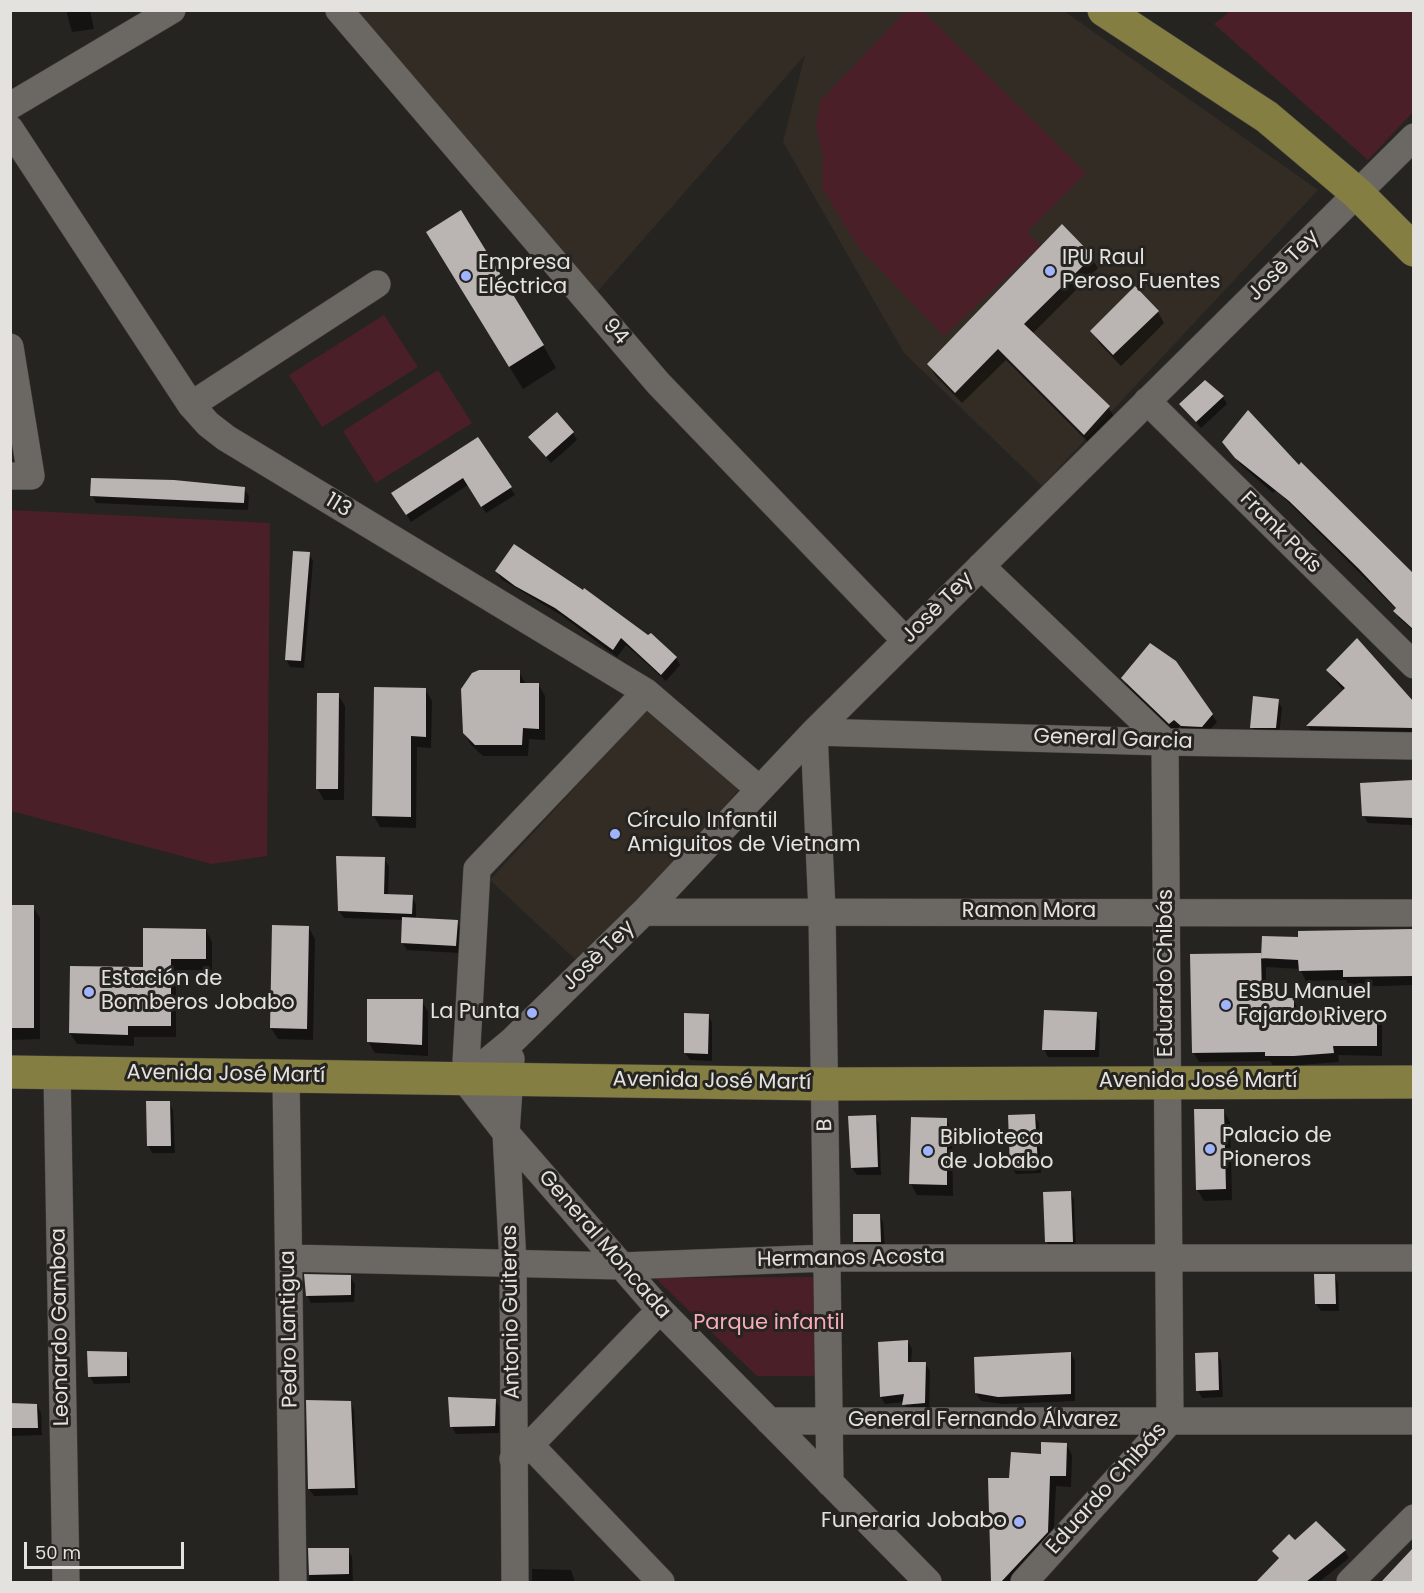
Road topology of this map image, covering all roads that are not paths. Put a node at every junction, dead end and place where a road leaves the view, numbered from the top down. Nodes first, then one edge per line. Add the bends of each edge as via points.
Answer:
1 (172, 10) edge
2 (339, 10) edge
3 (1104, 10) edge
4 (10, 106) edge
5 (10, 129) edge
6 (1413, 137) edge
7 (1357, 193) junction
8 (1413, 249) edge
9 (377, 284) dead end
10 (10, 347) edge
11 (1147, 401) junction
12 (191, 405) junction
13 (21, 476) edge
14 (981, 566) junction
15 (906, 640) junction
16 (1413, 665) edge
17 (646, 692) junction
18 (813, 732) junction
19 (1165, 742) junction
20 (1413, 746) edge
21 (759, 789) junction
22 (822, 911) junction
23 (644, 912) junction
24 (1166, 912) junction
25 (1413, 913) edge
26 (512, 1041) junction
27 (10, 1071) edge
28 (57, 1072) junction
29 (286, 1076) junction
30 (465, 1080) junction
31 (510, 1080) junction
32 (1413, 1082) edge
33 (825, 1083) junction
34 (1168, 1083) junction
35 (506, 1133) junction
36 (1169, 1257) junction
37 (289, 1258) junction
38 (828, 1258) junction
39 (1413, 1258) edge
40 (513, 1263) junction
41 (621, 1266) junction
42 (660, 1310) junction
43 (769, 1421) junction
44 (830, 1421) junction
45 (1170, 1421) junction
46 (1413, 1421) edge
47 (522, 1452) junction
48 (830, 1483) junction
49 (1413, 1518) edge
50 (66, 1582) edge
51 (293, 1582) edge
52 (515, 1582) edge
53 (661, 1582) edge
54 (928, 1582) edge
55 (1024, 1582) edge
56 (1350, 1582) edge

1 - 4 street
2 - 15 street, 94 via 658,383
3 - 7 main road via 1267,117
5 - 12 street, 113
6 - 7 street, Josè Tey
7 - 8 main road
7 - 11 street, Josè Tey
9 - 12 street
10 - 13 street
11 - 14 street, Josè Tey
11 - 16 street, Frank País
12 - 17 street, 113 via 226,438
14 - 15 street, Josè Tey
14 - 19 street
15 - 18 street, Josè Tey
17 - 21 street, 113
17 - 30 street via 477,869
18 - 19 street, General Garcia
18 - 21 street, Josè Tey
18 - 22 street, B
19 - 20 street, General Garcia
19 - 24 street, Eduardo Chibás
21 - 23 street, Josè Tey
22 - 23 street, Ramon Mora
22 - 24 street, Ramon Mora
22 - 33 street, B
23 - 26 street, Josè Tey
24 - 25 street, Ramon Mora
24 - 34 street, Eduardo Chibás
26 - 30 street, Josè Tey
26 - 31 street, Antonio Guiteras
27 - 28 main road, Avenida José Martí
28 - 29 main road, Avenida José Martí
28 - 50 street, Leonardo Gamboa
29 - 30 main road, Avenida José Martí
29 - 37 street, Pedro Lantigua
30 - 31 main road, Avenida José Martí
30 - 35 street, General Moncada
31 - 33 main road, Avenida José Martí
31 - 35 street, Antonio Guiteras
32 - 34 main road, Avenida José Martí
33 - 34 main road, Avenida José Martí
33 - 38 street, B
34 - 36 street, Eduardo Chibás
35 - 40 street, Antonio Guiteras
35 - 41 street, General Moncada
36 - 38 street, Hermanos Acosta
36 - 39 street, Hermanos Acosta
36 - 45 street, Eduardo Chibás
37 - 40 street, Hermanos Acosta
37 - 51 street, Pedro Lantigua
38 - 41 street, Hermanos Acosta
38 - 44 street, B
40 - 41 street, Hermanos Acosta
40 - 47 street, Antonio Guiteras
41 - 42 street, General Moncada
42 - 43 street, General Moncada
42 - 47 street
43 - 44 street, General Fernando Álvarez
43 - 48 street, General Moncada
44 - 45 street, General Fernando Álvarez
44 - 48 street, B
45 - 46 street, General Fernando Álvarez
45 - 55 street, Eduardo Chibás
47 - 52 street, Antonio Guiteras
47 - 53 street
48 - 54 street, General Moncada
49 - 56 street

